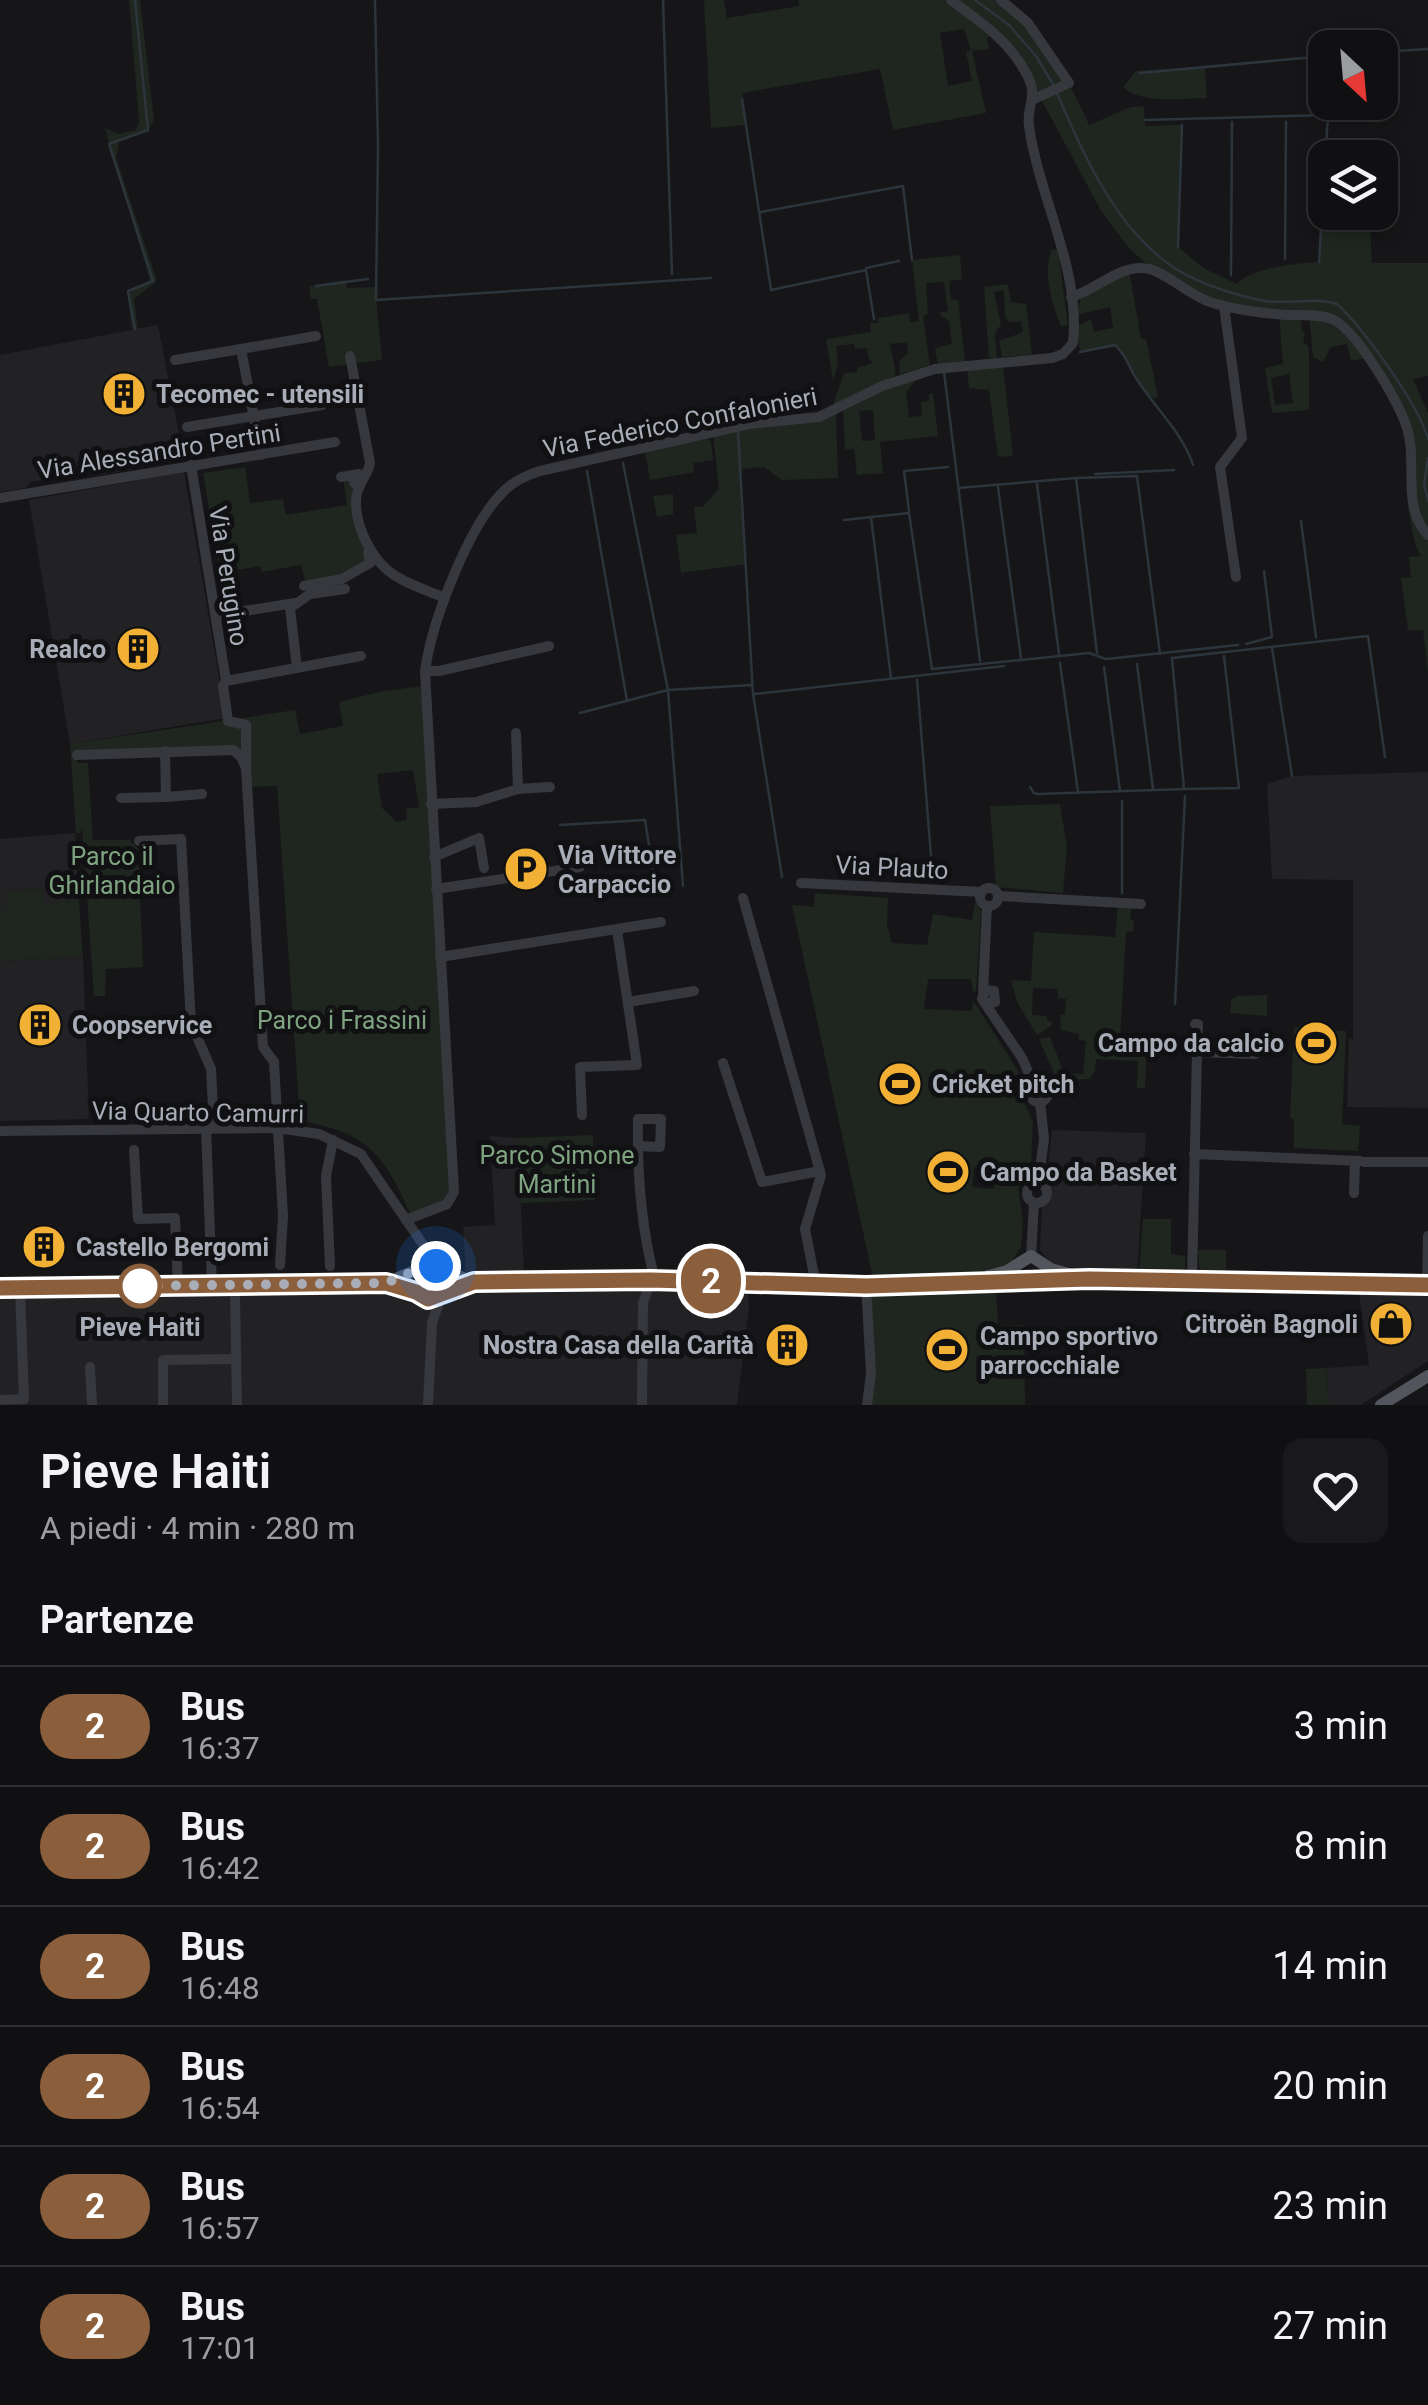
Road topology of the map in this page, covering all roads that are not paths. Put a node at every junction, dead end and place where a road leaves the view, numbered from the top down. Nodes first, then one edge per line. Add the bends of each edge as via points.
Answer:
1 (952, 0) edge
2 (1001, 0) edge
3 (1038, 97) junction
4 (1071, 297) junction
5 (1224, 306) junction
6 (316, 336) dead end
7 (241, 349) junction
8 (350, 356) dead end
9 (176, 360) dead end
10 (322, 406) dead end
11 (254, 416) junction
12 (188, 427) dead end
13 (330, 443) dead end
14 (261, 455) junction
15 (190, 465) junction
16 (341, 478) dead end
17 (0, 498) edge
18 (1428, 535) edge
19 (379, 561) junction
20 (1236, 577) dead end
21 (304, 586) dead end
22 (445, 598) junction
23 (295, 603) junction
24 (219, 615) dead end
25 (550, 646) dead end
26 (362, 656) dead end
27 (297, 668) junction
28 (425, 671) junction
29 (226, 681) junction
30 (516, 733) dead end
31 (165, 752) junction
32 (77, 754) dead end
33 (246, 768) junction
34 (550, 787) dead end
35 (518, 789) junction
36 (202, 794) dead end
37 (166, 796) junction
38 (121, 798) dead end
39 (431, 804) junction
40 (140, 841) dead end
41 (434, 857) junction
42 (580, 867) dead end
43 (484, 868) dead end
44 (801, 883) dead end
45 (436, 889) junction
46 (982, 892) junction
47 (999, 896) junction
48 (743, 898) dead end
49 (1142, 904) dead end
50 (987, 906) junction
51 (661, 922) dead end
52 (617, 930) junction
53 (440, 957) junction
54 (694, 991) dead end
55 (628, 1002) junction
56 (1195, 1024) dead end
57 (1198, 1052) junction
58 (1255, 1054) dead end
59 (723, 1063) dead end
60 (582, 1115) dead end
61 (210, 1128) junction
62 (278, 1128) junction
63 (0, 1130) edge
64 (333, 1140) junction
65 (638, 1146) dead end
66 (134, 1150) dead end
67 (1194, 1154) junction
68 (1360, 1162) junction
69 (1428, 1162) edge
70 (820, 1171) junction
71 (1354, 1193) dead end
72 (408, 1225) junction
73 (1428, 1236) edge
74 (1031, 1260) junction
75 (280, 1265) dead end
76 (330, 1266) dead end
77 (418, 1270) junction
78 (441, 1270) junction
79 (1089, 1279) junction
80 (629, 1280) junction
81 (653, 1280) junction
82 (1032, 1280) junction
83 (1192, 1281) junction
84 (474, 1282) junction
85 (966, 1282) junction
86 (386, 1283) junction
87 (816, 1285) junction
88 (1427, 1285) edge
89 (178, 1286) junction
90 (212, 1286) junction
91 (866, 1286) junction
92 (0, 1288) edge
93 (20, 1288) junction
94 (443, 1292) junction
95 (417, 1293) junction
96 (235, 1294) dead end
97 (644, 1303) junction
98 (432, 1324) junction
99 (236, 1360) junction
100 (90, 1368) dead end
101 (1428, 1376) edge
102 (0, 1400) edge
103 (92, 1405) edge
104 (163, 1405) edge
105 (237, 1405) edge
106 (428, 1405) edge
107 (642, 1405) edge
108 (867, 1405) edge
109 (1382, 1405) edge

1 - 3 street via 1010,48
2 - 3 street via 1028,23 1070,83
3 - 4 street via 1028,114 1030,132
4 - 5 street via 1142,268
4 - 22 street, Via Federico Confalonieri via 1073,344 1058,356 935,369 818,417 749,424 526,476 490,509
5 - 18 street via 1327,317 1348,332 1401,413 1412,450 1412,506
5 - 20 street via 1242,438 1220,467
6 - 7 street
7 - 9 street
7 - 11 street
8 - 19 street via 370,463 356,499
10 - 11 street
11 - 12 street
11 - 14 street
13 - 14 street, Via Alessandro Pertini
14 - 15 street, Via Alessandro Pertini
15 - 17 street, Via Alessandro Pertini
15 - 29 street, Via Perugino
16 - 21 street via 358,474 355,522 371,561 357,573
19 - 22 street via 396,578
19 - 23 street, Via Perugino via 347,588
22 - 28 street, Via Federico Confalonieri
23 - 24 street, Via Perugino
23 - 27 street via 290,608
25 - 28 street
26 - 27 street, Via Perugino
27 - 29 street, Via Perugino
28 - 39 street, Via Federico Confalonieri
29 - 33 street via 228,721 246,725
30 - 35 street
31 - 32 street
31 - 33 street via 233,750
31 - 37 street
33 - 62 street via 263,1047 274,1062
34 - 35 street
35 - 39 street via 476,802
36 - 37 street
37 - 38 street
39 - 41 street, Via Federico Confalonieri
40 - 61 street via 181,839 191,1024 212,1069
41 - 43 street via 479,838
41 - 45 street, Via Federico Confalonieri
42 - 45 street
44 - 46 street, Via Plauto
45 - 53 street, Via Federico Confalonieri
46 - 47 street, Via Plauto via 992,888
46 - 50 street, Via Plauto
47 - 49 street, Via Plauto
47 - 50 street
48 - 70 street
50 - 74 street, Via Plauto via 989,996 1031,1074 1031,1096 1040,1102 1038,1184 1027,1192 1034,1203
51 - 52 street
52 - 53 street
52 - 55 street
53 - 72 street, Via Federico Confalonieri via 454,1192 446,1204
54 - 55 street
55 - 60 street via 637,1065 580,1067
56 - 57 street
57 - 58 street
57 - 67 street
59 - 70 street via 762,1182
61 - 62 street, Via Quarto Camurri
61 - 63 street, Via Quarto Camurri
61 - 90 street
62 - 64 street, Via Quarto Camurri
62 - 75 street
64 - 72 street, Via Quarto Camurri via 367,1161
64 - 76 street via 326,1176
65 - 81 street
66 - 89 street via 138,1219 175,1218
67 - 68 street
67 - 83 street
68 - 69 street
68 - 71 street
70 - 87 street via 805,1229
72 - 77 street, Via Quarto Camurri via 422,1254
72 - 78 street, Via Quarto Camurri
73 - 88 street
74 - 79 main road
74 - 82 main road via 1044,1273
74 - 82 main road via 1018,1271
74 - 85 main road
77 - 78 main road
77 - 86 main road
77 - 95 main road
78 - 84 main road
78 - 94 main road
79 - 82 main road
79 - 83 main road
80 - 81 main road
80 - 84 main road
80 - 97 street
81 - 87 main road
81 - 97 street
82 - 85 main road
83 - 88 main road
84 - 94 main road
85 - 91 main road
86 - 90 main road
86 - 95 main road
87 - 91 main road
89 - 90 main road
89 - 93 main road
91 - 108 street
92 - 93 main road
93 - 102 street via 24,1399
94 - 95 main road via 428,1299
94 - 98 street
95 - 98 street
96 - 99 street
97 - 107 street
98 - 106 street
99 - 104 street via 163,1360
99 - 105 street
100 - 103 street
101 - 109 main road

